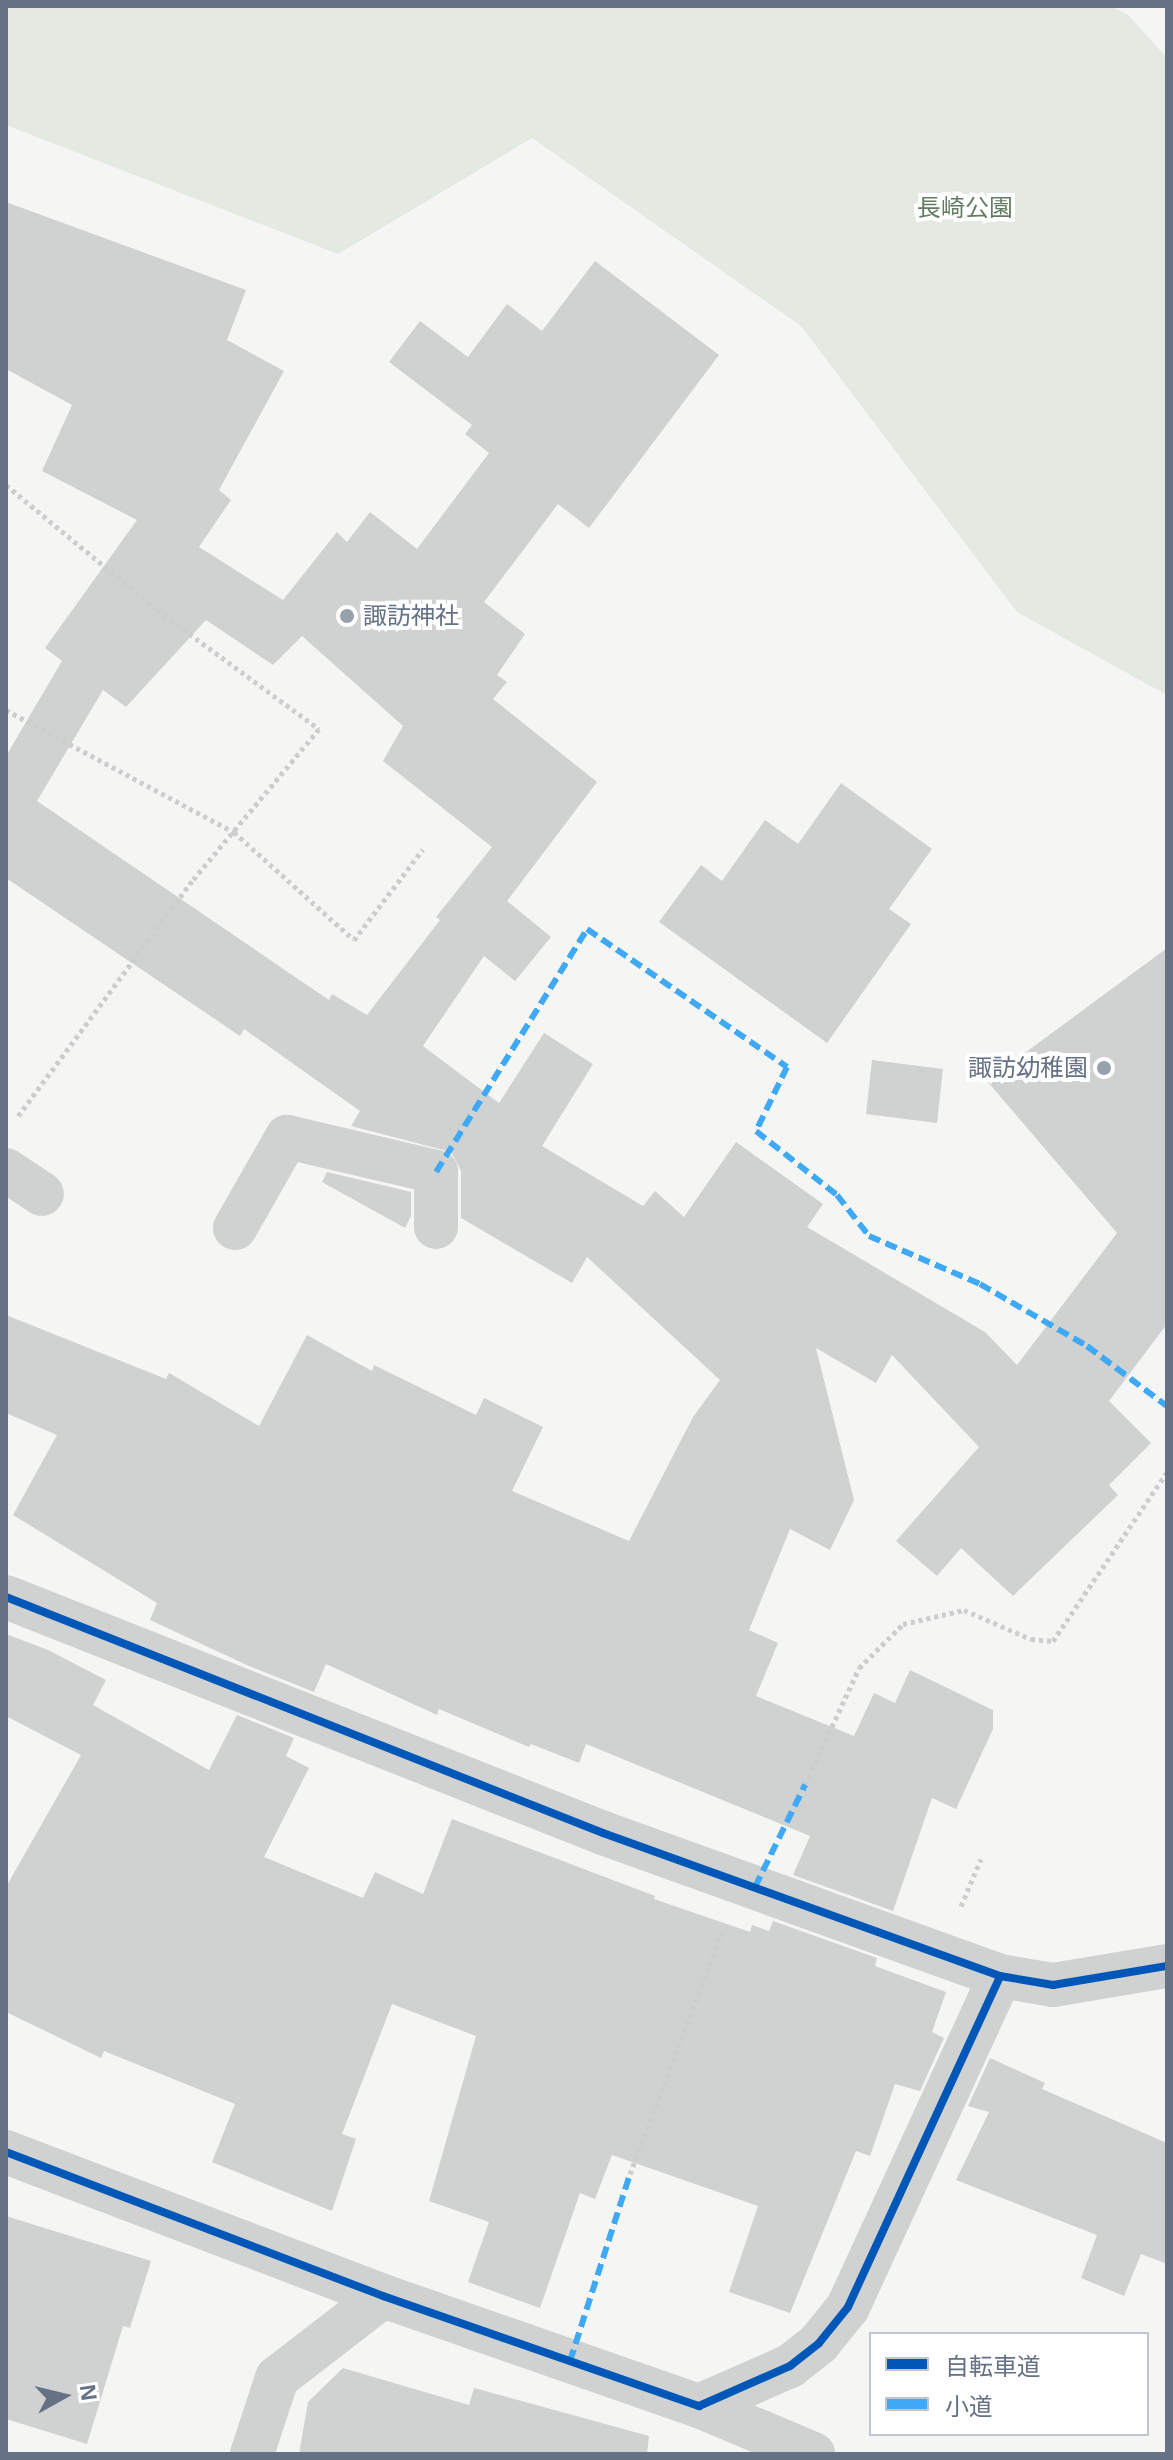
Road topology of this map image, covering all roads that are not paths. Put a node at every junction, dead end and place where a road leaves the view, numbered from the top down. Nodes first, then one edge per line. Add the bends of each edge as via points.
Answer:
1 (6, 1170) edge
2 (42, 1194) dead end
3 (436, 1227) dead end
4 (235, 1228) dead end
5 (6, 1597) edge
6 (1167, 1966) edge
7 (1000, 1976) junction
8 (6, 2152) edge
9 (383, 2296) junction
10 (699, 2406) junction
11 (252, 2454) edge
12 (813, 2454) edge

1 - 2 street
3 - 4 street via 436,1172 287,1137
5 - 7 street via 603,1833
6 - 7 street via 1053,1985
7 - 10 street via 848,2307 819,2343 790,2366
8 - 9 street
9 - 10 street
9 - 11 street via 277,2378
10 - 12 street

